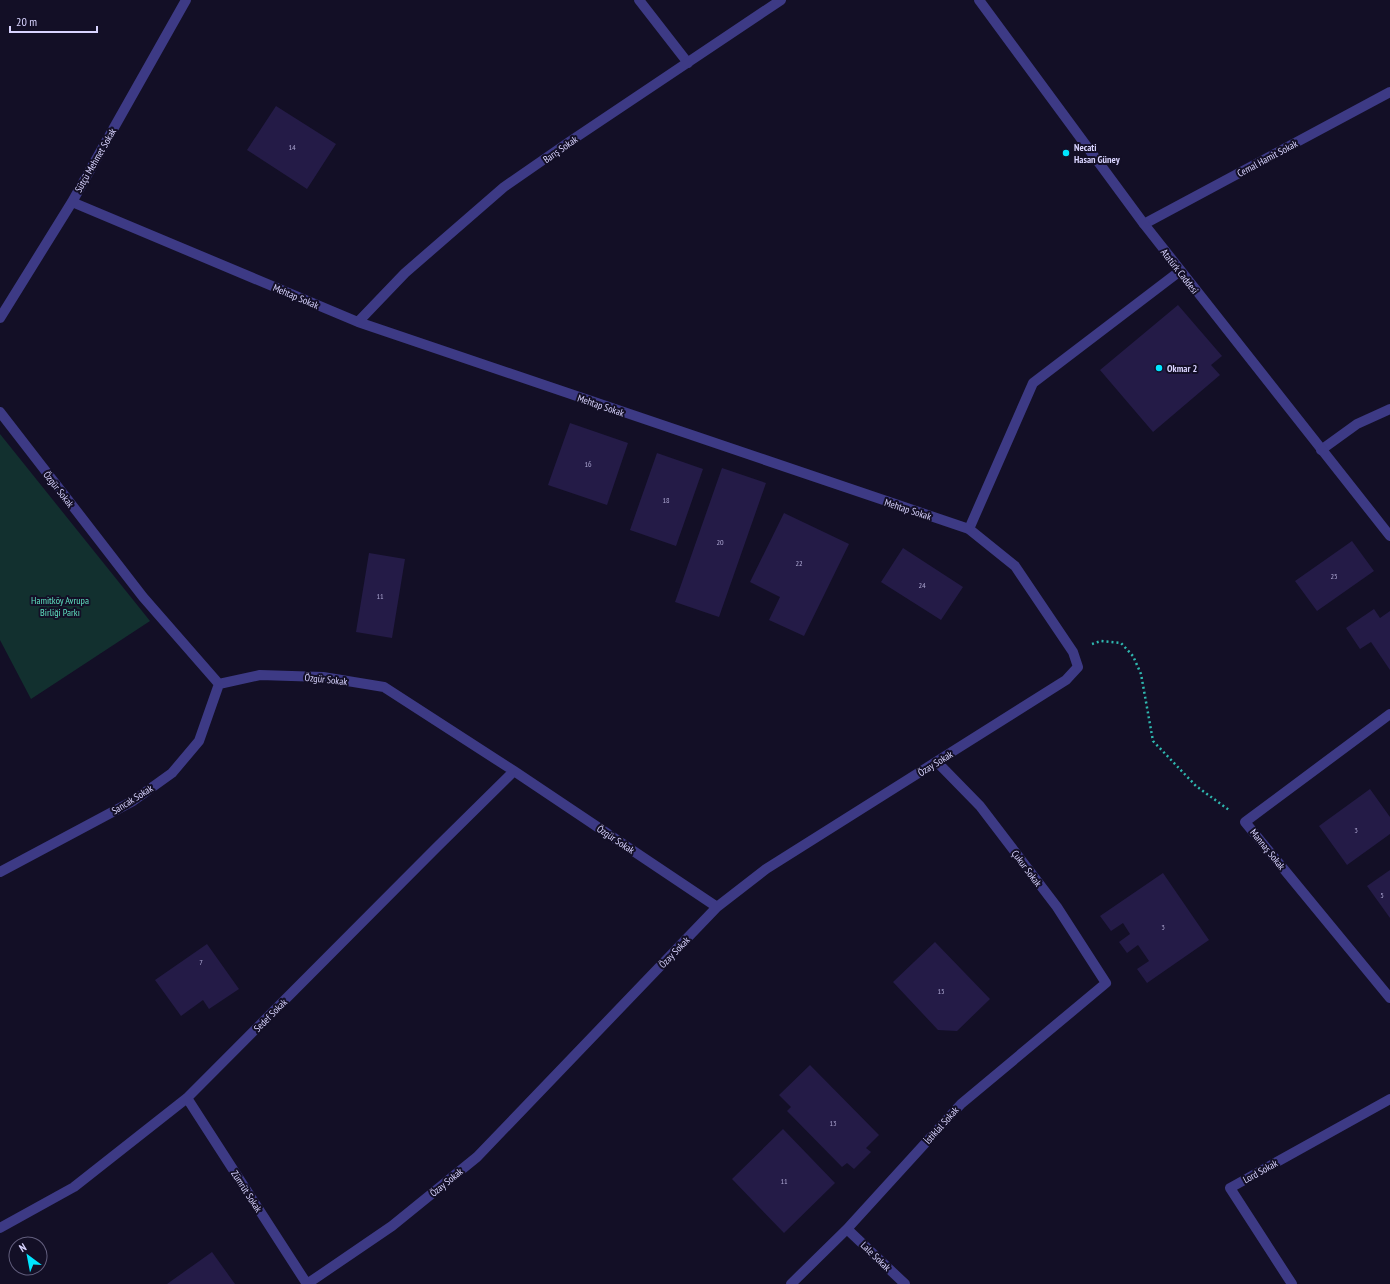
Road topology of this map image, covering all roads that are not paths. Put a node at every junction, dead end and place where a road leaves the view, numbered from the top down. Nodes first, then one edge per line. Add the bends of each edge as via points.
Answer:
1 (186, 0) edge
2 (640, 0) edge
3 (781, 0) edge
4 (980, 0) edge
5 (688, 63) junction
6 (1390, 92) edge
7 (72, 202) junction
8 (1144, 224) junction
9 (1180, 271) junction
10 (0, 318) edge
11 (358, 322) junction
12 (1390, 409) edge
13 (0, 412) edge
14 (1321, 450) junction
15 (969, 529) junction
16 (1390, 536) edge
17 (1078, 667) joint
18 (219, 684) junction
19 (1390, 714) edge
20 (937, 762) junction
21 (514, 771) junction
22 (0, 872) edge
23 (717, 907) junction
24 (1106, 983) joint
25 (1390, 998) edge
26 (188, 1098) junction
27 (1390, 1099) edge
28 (0, 1228) edge
29 (847, 1229) junction
30 (307, 1284) edge
31 (792, 1284) edge
32 (905, 1284) edge
33 (1292, 1284) edge

1 - 7 street, Sütçü Mehmet Sokak
2 - 5 street
3 - 5 street, Barış Sokak
4 - 8 street, Atatürk Caddesi
5 - 11 street, Barış Sokak via 504,187 405,273
6 - 8 street, Cemal Hamit Sokak
7 - 10 street, Sütçü Mehmet Sokak
7 - 11 street, Mehtap Sokak
8 - 9 street, Atatürk Caddesi
9 - 14 street, Atatürk Caddesi
9 - 15 street via 1033,383
11 - 15 street, Mehtap Sokak
12 - 14 street via 1357,424
13 - 18 street, Özgür Sokak via 143,597
14 - 16 street, Atatürk Caddesi
15 - 17 street, Mehtap Sokak via 1015,566 1073,652
17 - 20 street, Özay Sokak via 1066,680
18 - 21 street, Özgür Sokak via 260,675 323,677 384,687
18 - 22 street, Sancak Sokak via 199,741 172,773 133,801
19 - 25 street, Mannaş Sokak via 1246,822
20 - 23 street, Özay Sokak via 766,869
20 - 24 street, Çukur Sokak via 980,806 1057,907
21 - 23 street, Özgür Sokak
21 - 26 street, Sedef Sokak
23 - 30 street, Özay Sokak via 477,1158 392,1226
24 - 29 street, İstiklal Sokak via 961,1104
26 - 28 street, Sedef Sokak via 74,1187
26 - 30 street, Zümrüt Sokak
27 - 33 street, Lord Sokak via 1230,1188
29 - 31 street, İstiklal Sokak
29 - 32 street, Lale Sokak

